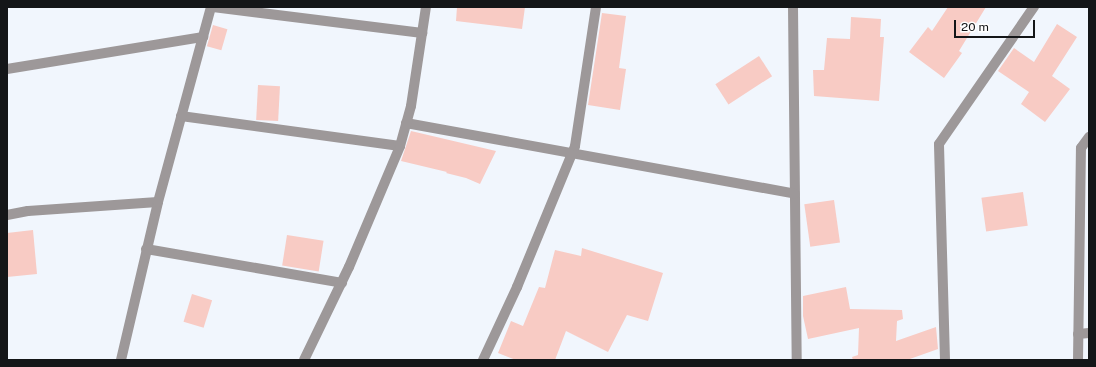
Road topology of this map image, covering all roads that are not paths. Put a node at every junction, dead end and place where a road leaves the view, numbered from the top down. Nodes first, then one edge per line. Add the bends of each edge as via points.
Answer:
1 (212, 7) edge
2 (426, 7) edge
3 (596, 7) edge
4 (793, 7) edge
5 (1034, 7) edge
6 (422, 34) junction
7 (203, 37) junction
8 (7, 69) edge
9 (181, 116) junction
10 (406, 122) junction
11 (1089, 137) edge
12 (400, 146) junction
13 (573, 153) junction
14 (795, 194) junction
15 (158, 202) junction
16 (7, 215) edge
17 (146, 249) junction
18 (342, 283) junction
19 (1089, 333) edge
20 (1078, 334) junction
21 (121, 360) edge
22 (304, 360) edge
23 (483, 360) edge
24 (797, 360) edge
25 (945, 360) edge
26 (1078, 360) edge

1 - 6 street
1 - 7 street
2 - 6 street
3 - 13 street
4 - 14 street
5 - 25 street via 938,144
6 - 10 street via 411,106
7 - 8 street
7 - 9 street
9 - 12 street
9 - 15 street
10 - 12 street
10 - 13 street
11 - 20 street via 1081,148
12 - 18 street
13 - 14 street
13 - 23 street via 517,287
14 - 24 street
15 - 16 street via 28,211
15 - 17 street
17 - 18 street
17 - 21 street
18 - 22 street
19 - 20 street
20 - 26 street

